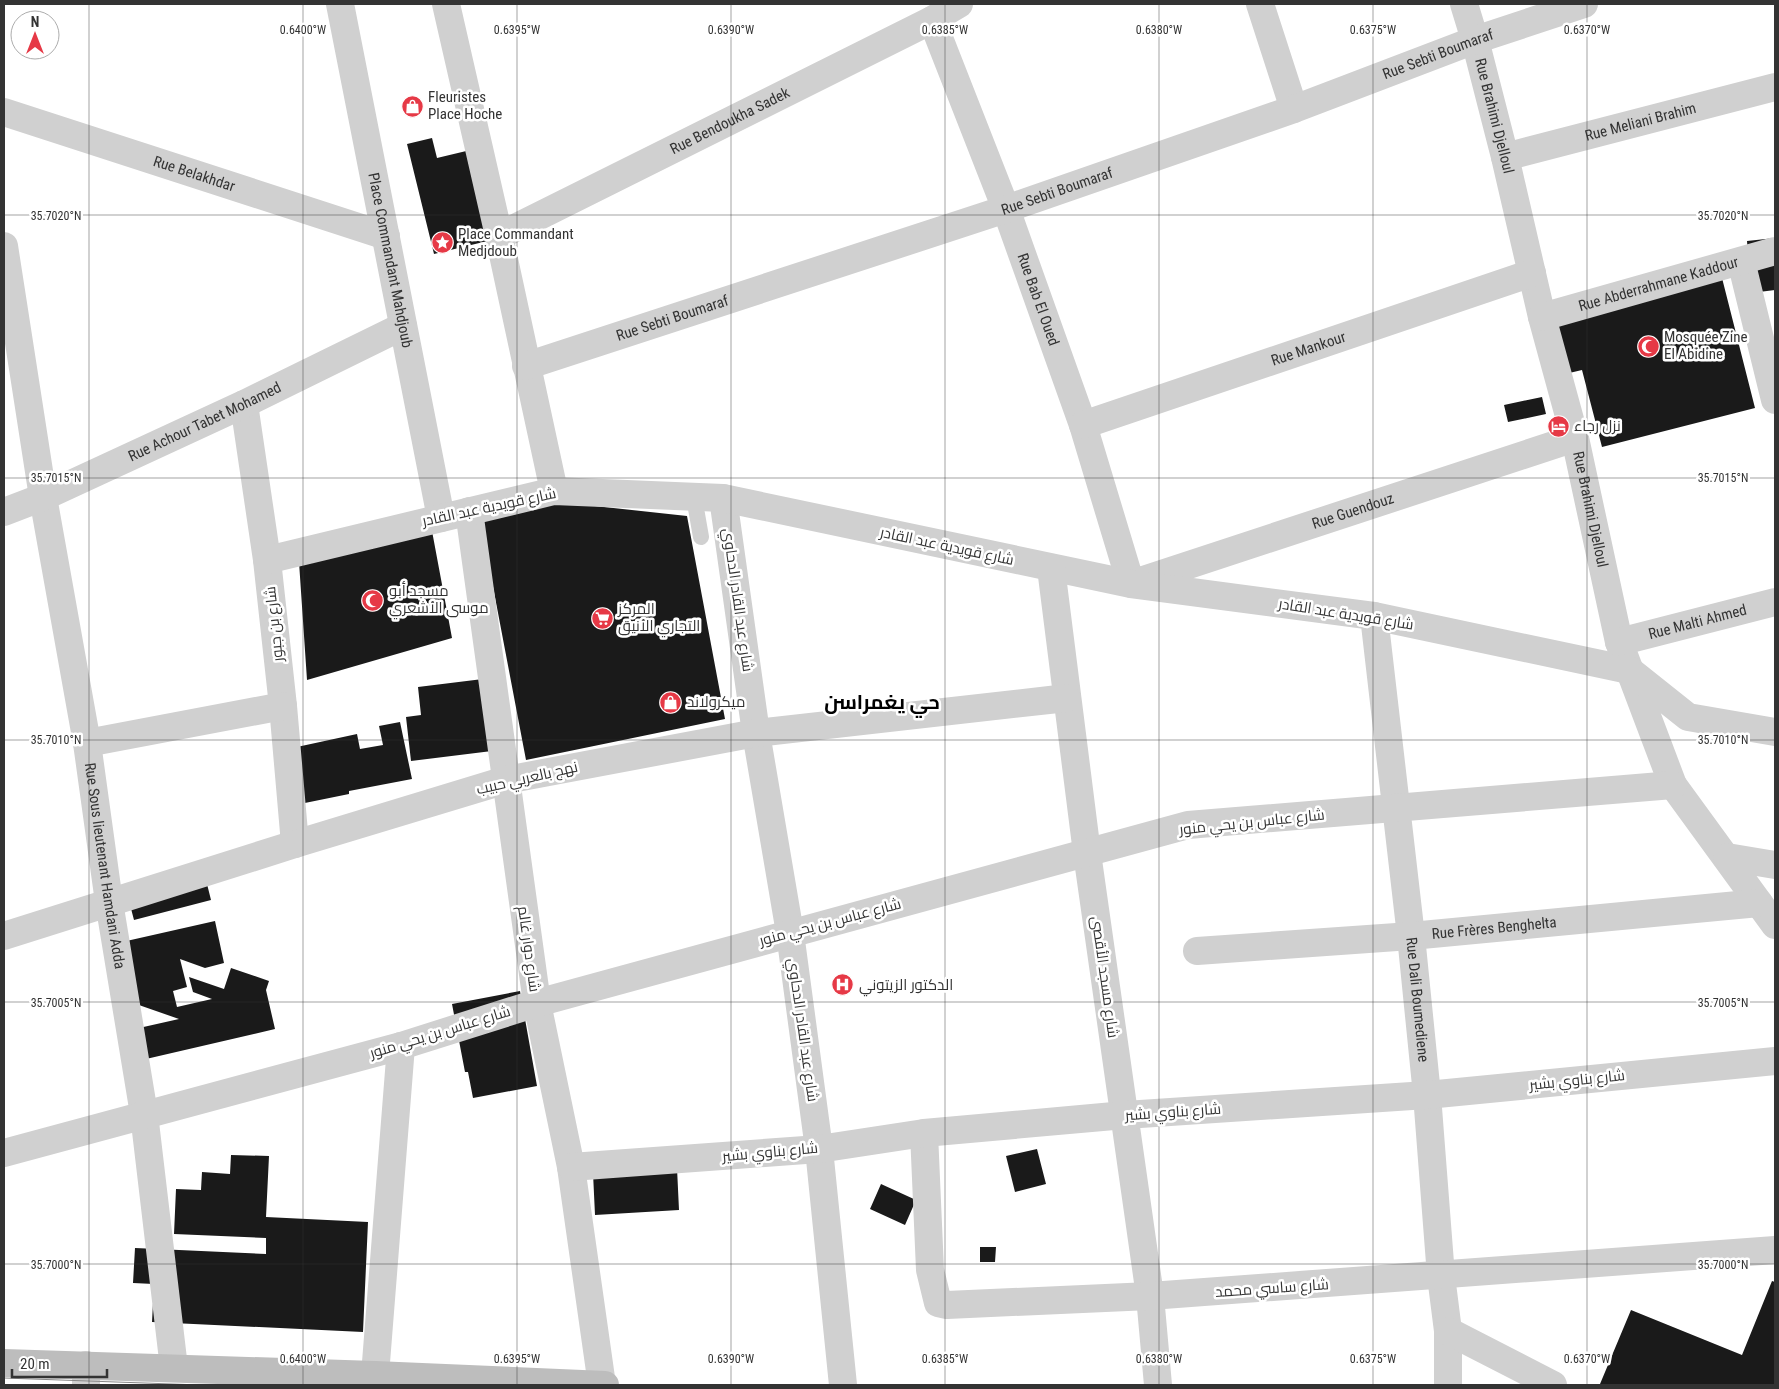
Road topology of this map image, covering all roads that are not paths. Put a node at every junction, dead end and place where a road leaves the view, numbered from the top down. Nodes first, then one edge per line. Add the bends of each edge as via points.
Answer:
1 (340, 4) edge
2 (446, 4) edge
3 (959, 4) edge
4 (1260, 4) edge
5 (1464, 4) edge
6 (1584, 4) edge
7 (932, 20) junction
8 (1475, 40) junction
9 (1775, 87) edge
10 (1294, 110) junction
11 (4, 112) edge
12 (1505, 157) junction
13 (1006, 209) junction
14 (386, 236) junction
15 (500, 236) junction
16 (4, 246) edge
17 (1775, 251) edge
18 (1741, 261) junction
19 (1532, 273) junction
20 (1542, 317) junction
21 (403, 326) junction
22 (11, 346) edge
23 (526, 366) junction
24 (1775, 400) edge
25 (244, 404) junction
26 (1083, 425) junction
27 (1576, 438) junction
28 (554, 491) junction
29 (43, 497) junction
30 (694, 497) junction
31 (723, 498) junction
32 (469, 511) junction
33 (4, 512) edge
34 (441, 518) junction
35 (701, 538) dead end
36 (267, 560) junction
37 (1051, 568) junction
38 (1131, 584) junction
39 (1775, 602) edge
40 (1374, 616) junction
41 (1619, 642) junction
42 (1629, 670) junction
43 (1067, 698) junction
44 (283, 706) junction
45 (1775, 732) edge
46 (756, 733) junction
47 (88, 742) junction
48 (506, 780) junction
49 (1674, 785) junction
50 (1395, 809) junction
51 (294, 844) junction
52 (1087, 853) junction
53 (1727, 857) junction
54 (1775, 866) edge
55 (109, 902) junction
56 (1759, 903) junction
57 (1775, 925) edge
58 (790, 933) junction
59 (4, 936) edge
60 (1411, 936) junction
61 (1197, 951) dead end
62 (537, 1003) junction
63 (401, 1046) junction
64 (1775, 1061) edge
65 (1427, 1095) junction
66 (144, 1114) junction
67 (1124, 1115) junction
68 (924, 1133) junction
69 (819, 1149) junction
70 (4, 1153) edge
71 (571, 1167) junction
72 (1775, 1250) edge
73 (1441, 1276) junction
74 (1150, 1296) junction
75 (1448, 1331) junction
76 (4, 1363) edge
77 (174, 1368) junction
78 (86, 1375) edge
79 (375, 1375) junction
80 (604, 1385) edge
81 (843, 1385) edge
82 (1158, 1385) edge
83 (1448, 1385) edge
84 (1553, 1385) edge

1 - 14 street, Place Commandant Mahdjoub
2 - 15 street
3 - 7 street, Rue Bendoukha Sadek
4 - 10 street
5 - 8 street, Rue Brahimi Djelloul
6 - 8 street, Rue Sebti Boumaraf
7 - 13 street, Rue Bab El Oued
7 - 15 street, Rue Bendoukha Sadek
8 - 10 street, Rue Sebti Boumaraf
8 - 12 street, Rue Brahimi Djelloul
9 - 12 street, Rue Meliani Brahim
10 - 13 street, Rue Sebti Boumaraf
11 - 14 street, Rue Belakhdar
12 - 19 street, Rue Brahimi Djelloul
13 - 23 street, Rue Sebti Boumaraf
13 - 26 street, Rue Bab El Oued
14 - 21 street, Place Commandant Mahdjoub
15 - 23 street
16 - 22 street, Rue Sous lieutenant Hamdani Adda
17 - 18 street, Rue Abderrahmane Kaddour
18 - 20 street, Rue Abderrahmane Kaddour
18 - 24 street
19 - 20 street, Rue Brahimi Djelloul
19 - 26 street, Rue Mankour
20 - 27 street, Rue Brahimi Djelloul
21 - 25 street, Rue Achour Tabet Mohamed
21 - 34 street, Place Commandant Mahdjoub
22 - 29 street, Rue Sous lieutenant Hamdani Adda
23 - 28 street
25 - 29 street, Rue Achour Tabet Mohamed
25 - 36 street, شارع بن جبور
26 - 38 street, Rue Bab El Oued
27 - 38 street, Rue Guendouz
27 - 41 street, Rue Brahimi Djelloul
28 - 30 street, شارع قويدية عبد القادر
28 - 32 street, شارع قويدية عبد القادر
29 - 33 street, Rue Achour Tabet Mohamed
29 - 47 street, Rue Sous lieutenant Hamdani Adda
30 - 31 street, شارع قويدية عبد القادر
30 - 35 lane
31 - 37 street, شارع قويدية عبد القادر
31 - 46 street, شارع عبد القادر الدحاوي
32 - 34 street, شارع قويدية عبد القادر
32 - 48 street, شارع دوار غالم
34 - 36 street, شارع قويدية عبد القادر
36 - 44 street, شارع بن جبور
37 - 38 street, شارع قويدية عبد القادر
37 - 43 street, شارع مسجد الأقصى
38 - 40 street, شارع قويدية عبد القادر
39 - 41 street, Rue Malti Ahmed
40 - 42 street, شارع قويدية عبد القادر
40 - 50 street, Rue Dali Boumediene
41 - 42 street, Rue Brahimi Djelloul
42 - 45 street via 1688,717
42 - 49 street, Rue Brahimi Djelloul
43 - 46 street, نهج بالعربي حبيب
43 - 52 street, شارع مسجد الأقصى
44 - 47 street
44 - 51 street, شارع بن جبور
46 - 48 street, نهج بالعربي حبيب
46 - 58 street, شارع عبد القادر الدحاوي
47 - 55 street, Rue Sous lieutenant Hamdani Adda
48 - 51 street, نهج بالعربي حبيب
48 - 62 street, شارع دوار غالم
49 - 50 street, شارع عباس بن يحي منور
49 - 53 street, Rue Brahimi Djelloul
50 - 52 street, شارع عباس بن يحي منور via 1188,825
50 - 60 street, Rue Dali Boumediene
51 - 55 street, نهج بالعربي حبيب
52 - 58 street, شارع عباس بن يحي منور
52 - 67 street, شارع مسجد الأقصى
53 - 54 street
53 - 56 street, Rue Brahimi Djelloul
55 - 59 street, نهج بالعربي حبيب
55 - 66 street, Rue Sous lieutenant Hamdani Adda
56 - 57 street, Rue Brahimi Djelloul
56 - 60 street, Rue Frères Benghelta
58 - 62 street, شارع عباس بن يحي منور
58 - 69 street, شارع عبد القادر الدحاوي
60 - 61 street, Rue Frères Benghelta
60 - 65 street, Rue Dali Boumediene
62 - 63 street, شارع عباس بن يحي منور
62 - 71 street, شارع دوار غالم
63 - 66 street, شارع عباس بن يحي منور
63 - 79 street
64 - 65 street, شارع بناوي بشير
65 - 67 street, شارع بناوي بشير
65 - 73 street, Rue Dali Boumediene
66 - 70 street, شارع عباس بن يحي منور
66 - 77 street, Rue Sous lieutenant Hamdani Adda
67 - 68 street, شارع بناوي بشير
67 - 74 street, شارع مسجد الأقصى
68 - 69 street, شارع بناوي بشير
68 - 74 street, شارع ساسي محمد via 930,1270 938,1303
69 - 71 street, شارع بناوي بشير
69 - 81 street, شارع عبد القادر الدحاوي
71 - 80 street, شارع دوار غالم
72 - 73 street, شارع ساسي محمد
73 - 74 street, شارع ساسي محمد
73 - 75 street, Rue Dali Boumediene
74 - 82 street, شارع مسجد الأقصى
75 - 83 street, Rue Dali Boumediene
75 - 84 street
76 - 78 main road
77 - 78 main road
77 - 79 main road
79 - 80 main road

